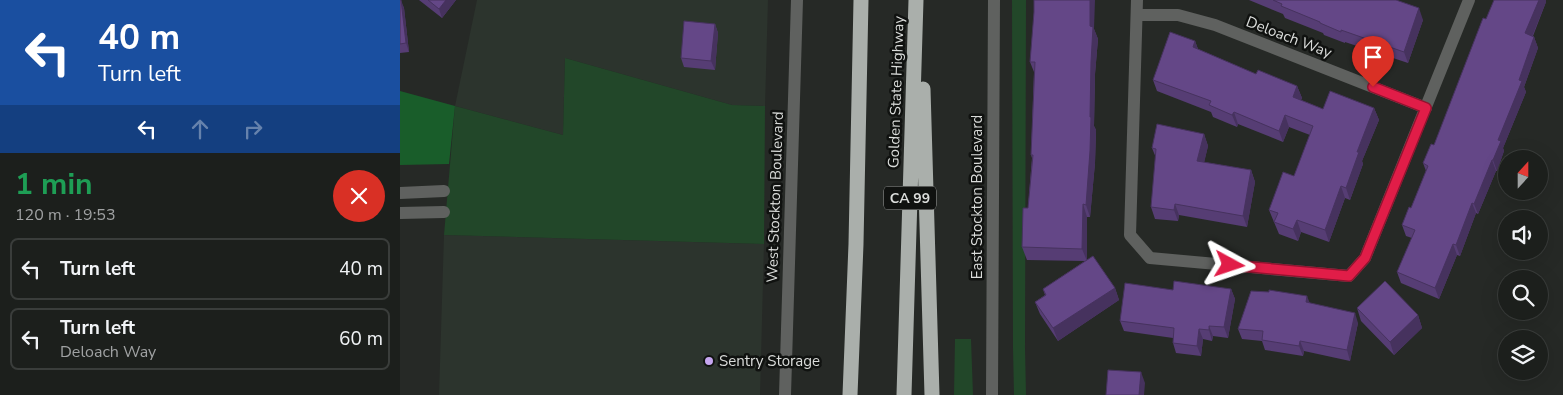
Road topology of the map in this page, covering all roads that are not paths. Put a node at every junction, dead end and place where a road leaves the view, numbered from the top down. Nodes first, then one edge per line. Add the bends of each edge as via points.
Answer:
1 (797, 0) edge
2 (861, 0) edge
3 (918, 0) edge
4 (994, 0) edge
5 (1137, 0) edge
6 (1469, 0) edge
7 (1137, 15) junction
8 (1426, 108) junction
9 (444, 191) dead end
10 (400, 193) edge
11 (444, 212) dead end
12 (400, 213) edge
13 (785, 395) edge
14 (850, 395) edge
15 (904, 395) edge
16 (932, 395) edge
17 (992, 395) edge

1 - 13 street, West Stockton Boulevard
2 - 14 highway
3 - 15 highway, Golden State Highway / CA 99
3 - 16 highway
4 - 17 street, East Stockton Boulevard
5 - 7 street
6 - 8 street
7 - 8 street, Deloach Way via 1178,15 1215,25
7 - 8 street via 1130,235 1150,258 1349,276 1365,258
9 - 10 street
11 - 12 street

